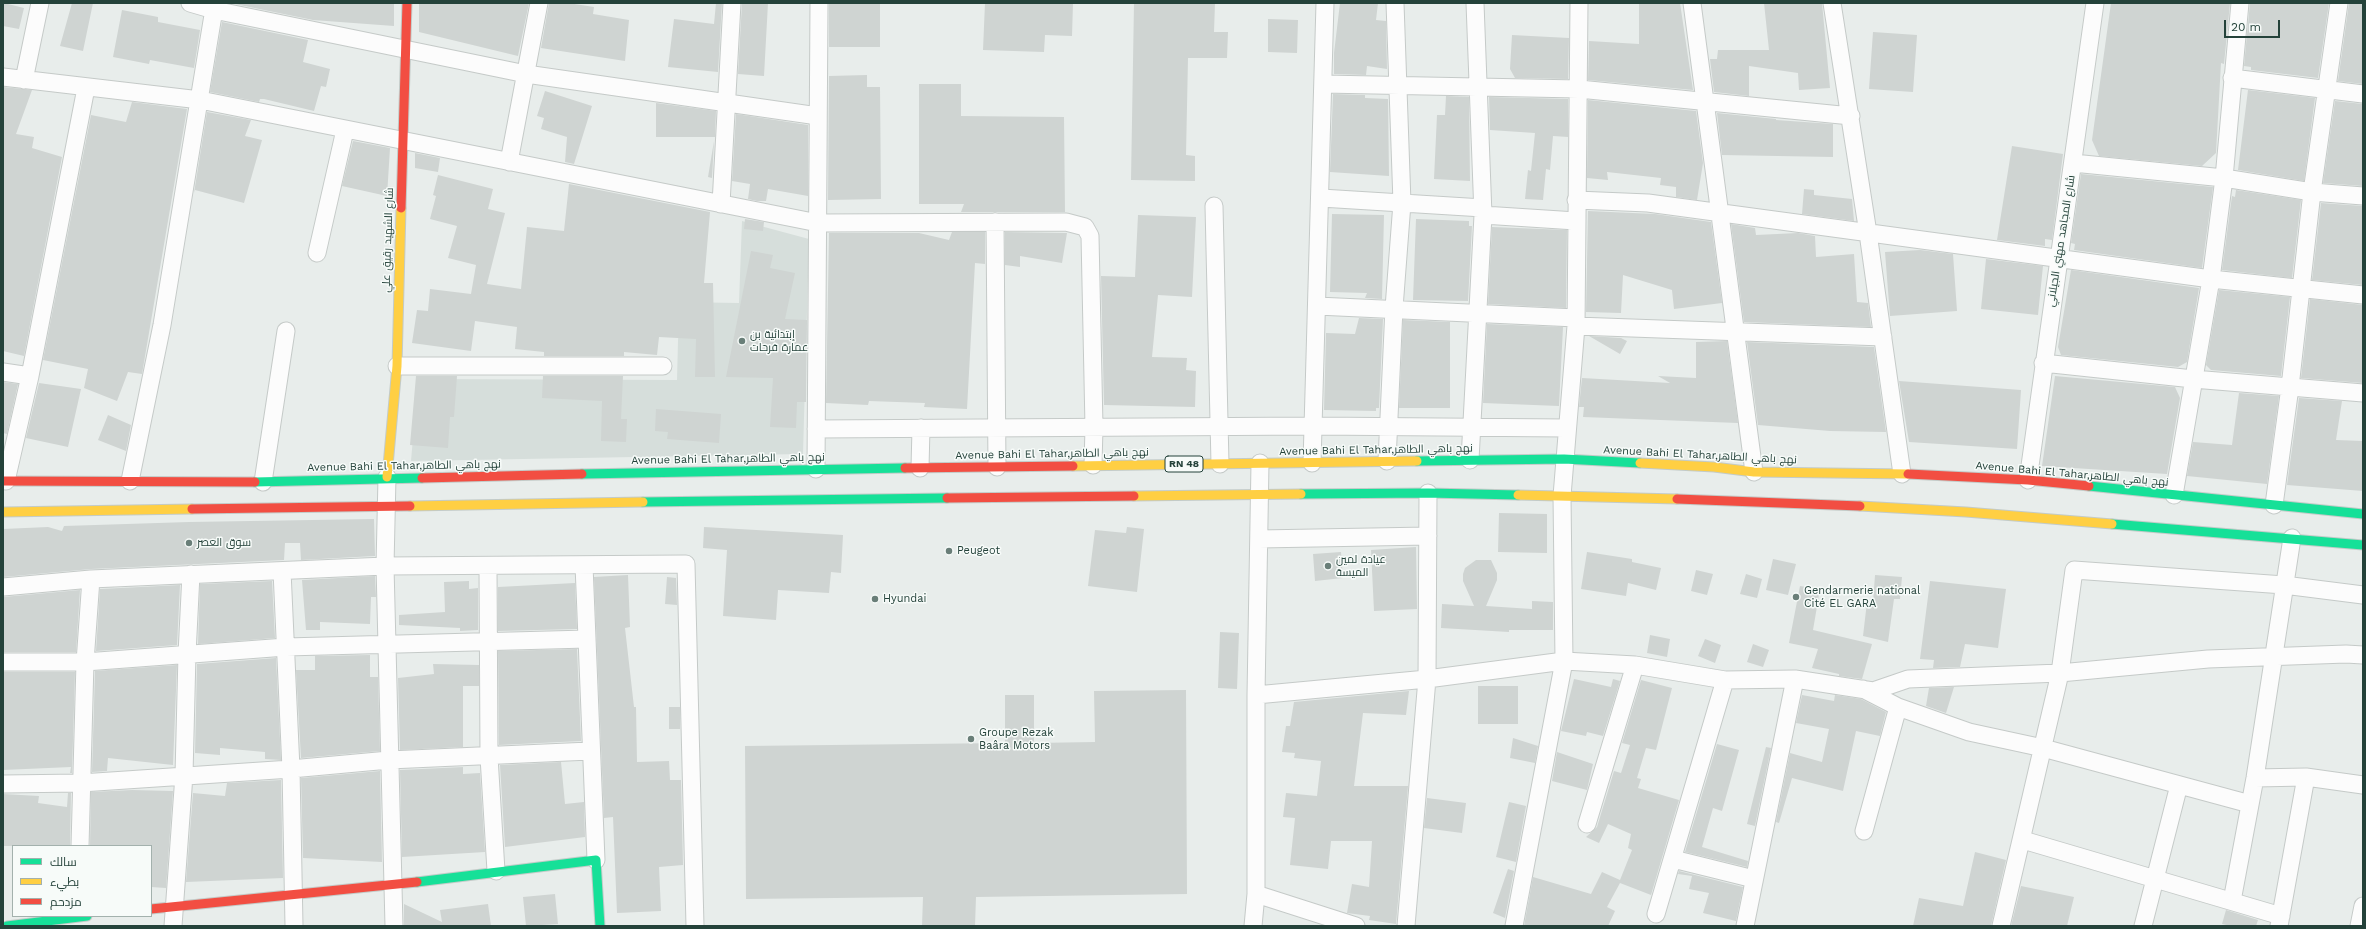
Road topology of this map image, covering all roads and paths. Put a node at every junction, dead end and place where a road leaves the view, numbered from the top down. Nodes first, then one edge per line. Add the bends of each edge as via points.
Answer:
1 (40, 3) edge
2 (190, 3) edge
3 (407, 3) edge
4 (538, 3) edge
5 (732, 3) edge
6 (818, 3) edge
7 (1325, 3) edge
8 (1395, 3) edge
9 (1474, 3) edge
10 (1579, 3) edge
11 (1692, 3) edge
12 (1832, 3) edge
13 (2095, 3) edge
14 (2240, 3) edge
15 (2339, 3) edge
16 (214, 6) edge
17 (407, 50) junction
18 (526, 74) junction
19 (3, 77) edge
20 (2232, 78) junction
21 (24, 80) junction
22 (1323, 84) junction
23 (1398, 85) junction
24 (1478, 86) junction
25 (86, 88) junction
26 (1579, 89) junction
27 (2327, 90) junction
28 (2363, 94) edge
29 (200, 100) junction
30 (1706, 101) junction
31 (726, 102) junction
32 (818, 116) junction
33 (1851, 116) junction
34 (344, 130) junction
35 (403, 142) junction
36 (509, 162) junction
37 (2073, 163) junction
38 (2224, 178) junction
39 (2312, 192) junction
40 (2363, 196) edge
41 (1321, 198) junction
42 (1576, 200) junction
43 (1402, 203) junction
44 (722, 204) junction
45 (1214, 206) dead end
46 (1483, 212) junction
47 (1720, 212) junction
48 (1576, 221) junction
49 (995, 222) junction
50 (818, 223) junction
51 (1868, 233) junction
52 (317, 253) dead end
53 (2057, 259) junction
54 (2210, 279) junction
55 (2300, 289) junction
56 (2363, 295) edge
57 (1317, 306) junction
58 (1394, 308) junction
59 (1476, 314) junction
60 (1576, 322) junction
61 (286, 331) dead end
62 (1734, 332) junction
63 (1883, 337) junction
64 (2043, 363) junction
65 (397, 366) junction
66 (662, 366) dead end
67 (3, 372) edge
68 (30, 376) junction
69 (2193, 379) junction
70 (2290, 387) junction
71 (2363, 393) edge
72 (1314, 426) junction
73 (1219, 427) junction
74 (1389, 427) junction
75 (1471, 427) junction
76 (921, 428) junction
77 (998, 428) junction
78 (1094, 428) junction
79 (1567, 428) junction
80 (816, 429) junction
81 (1564, 459) junction
82 (1470, 460) junction
83 (1387, 461) junction
84 (1260, 463) junction
85 (1312, 463) junction
86 (1220, 464) junction
87 (1093, 465) junction
88 (997, 466) junction
89 (920, 468) junction
90 (816, 469) junction
91 (1754, 472) junction
92 (1902, 474) junction
93 (387, 477) junction
94 (2028, 480) junction
95 (4, 481) edge
96 (130, 481) junction
97 (263, 482) junction
98 (1428, 493) junction
99 (1258, 495) junction
100 (2174, 495) junction
101 (1562, 496) junction
102 (2274, 505) junction
103 (386, 507) junction
104 (3, 512) edge
105 (2363, 514) edge
106 (1428, 536) junction
107 (2292, 538) junction
108 (1259, 539) junction
109 (2363, 545) edge
110 (584, 565) junction
111 (385, 566) junction
112 (488, 566) junction
113 (282, 571) junction
114 (191, 574) junction
115 (91, 579) junction
116 (2284, 585) junction
117 (3, 587) edge
118 (2363, 595) edge
119 (587, 639) junction
120 (488, 642) junction
121 (387, 646) junction
122 (286, 647) junction
123 (187, 654) junction
124 (2363, 655) edge
125 (2275, 656) junction
126 (1564, 661) junction
127 (3, 662) edge
128 (85, 662) junction
129 (1635, 664) junction
130 (2060, 673) junction
131 (1427, 679) junction
132 (1795, 679) junction
133 (1725, 680) junction
134 (1861, 688) junction
135 (1256, 695) junction
136 (1898, 707) junction
137 (2043, 748) junction
138 (590, 751) junction
139 (489, 757) junction
140 (389, 760) junction
141 (292, 769) junction
142 (184, 775) junction
143 (2306, 777) junction
144 (2255, 778) junction
145 (81, 783) junction
146 (3, 784) edge
147 (2179, 785) junction
148 (2363, 785) edge
149 (2250, 804) junction
150 (1587, 824) dead end
151 (1864, 831) dead end
152 (2023, 840) junction
153 (80, 845) edge
154 (1673, 859) junction
155 (596, 860) junction
156 (496, 871) junction
157 (2155, 878) junction
158 (1754, 879) junction
159 (394, 884) junction
160 (1256, 894) junction
161 (294, 896) junction
162 (2232, 901) junction
163 (174, 906) junction
164 (2363, 906) edge
165 (152, 909) edge
166 (1656, 914) dead end
167 (81, 919) edge
168 (2280, 921) edge
169 (7, 926) edge
170 (174, 926) edge
171 (294, 926) edge
172 (394, 926) edge
173 (600, 926) edge
174 (695, 926) edge
175 (1253, 926) edge
176 (1356, 926) edge
177 (1406, 926) edge
178 (1514, 926) edge
179 (1745, 926) edge
180 (2002, 926) edge
181 (2143, 926) edge
182 (2359, 926) edge

1 - 21 street
2 - 16 street
3 - 17 main road, شارع الشهيد رقيق علي
4 - 18 street
5 - 31 street
6 - 32 street
7 - 22 street
8 - 23 street
9 - 24 street
10 - 26 street
11 - 30 street
12 - 33 street
13 - 37 street, شارع المجاهد مهني الجيلاني
14 - 20 street
15 - 27 street
16 - 17 street
16 - 29 street
17 - 18 street
17 - 35 main road, شارع الشهيد رقيق علي
18 - 31 street
18 - 36 street
19 - 21 street
20 - 27 street
20 - 38 street
21 - 25 street
22 - 23 street
22 - 41 street
23 - 24 street
23 - 43 street
24 - 26 street
24 - 46 street
25 - 29 street
25 - 68 street
26 - 30 street
26 - 42 street
27 - 28 street
27 - 39 street
29 - 34 street
29 - 96 street via 162,325
30 - 33 street
30 - 47 street
31 - 32 street
31 - 44 street
32 - 50 street
33 - 51 street
34 - 35 street
34 - 52 street
35 - 36 street
35 - 65 main road, شارع الشهيد رقيق علي
36 - 44 street
37 - 38 street
37 - 53 street, شارع المجاهد مهني الجيلاني
38 - 39 street
38 - 54 street
39 - 40 street
39 - 55 street
41 - 43 street
41 - 57 street
42 - 47 street via 1648,203
42 - 48 street
43 - 46 street
43 - 58 street
44 - 50 street
45 - 73 street
46 - 48 street
46 - 59 street
47 - 51 street
47 - 62 street
48 - 60 street
49 - 50 street
49 - 77 street
49 - 78 street via 1066,222 1085,227 1089,231
50 - 80 street
51 - 53 street
51 - 63 street
53 - 54 street
53 - 64 street, شارع المجاهد مهني الجيلاني
54 - 55 street
54 - 69 street
55 - 56 street
55 - 70 street
57 - 58 street
57 - 72 street
58 - 59 street
58 - 74 street
59 - 60 street
59 - 75 street
60 - 62 street
60 - 79 street
61 - 97 street
62 - 63 street
62 - 91 street
63 - 92 street
64 - 69 street
64 - 94 street, شارع المجاهد مهني الجيلاني
65 - 66 street
65 - 93 main road, شارع الشهيد رقيق علي
67 - 68 street
68 - 95 street
69 - 70 street
69 - 100 street
70 - 71 street
70 - 102 street
72 - 73 street
72 - 74 street
72 - 85 street
73 - 78 street
73 - 86 street
74 - 75 street
74 - 83 street
75 - 79 street
75 - 82 street
76 - 77 street
76 - 80 street
76 - 89 street
77 - 78 street
77 - 88 street
78 - 87 street
79 - 81 street
80 - 90 street
81 - 82 main road, Avenue Bahi El Tahar,نهج باهي الطاهر / RN 48
81 - 91 main road, Avenue Bahi El Tahar,نهج باهي الطاهر / RN 48 via 1714,467
81 - 101 street
82 - 83 main road, Avenue Bahi El Tahar,نهج باهي الطاهر / RN 48
83 - 85 main road, Avenue Bahi El Tahar,نهج باهي الطاهر / RN 48
84 - 85 main road, Avenue Bahi El Tahar,نهج باهي الطاهر / RN 48
84 - 86 main road, Avenue Bahi El Tahar,نهج باهي الطاهر / RN 48
84 - 99 street
86 - 87 main road, Avenue Bahi El Tahar,نهج باهي الطاهر / RN 48
87 - 88 main road, Avenue Bahi El Tahar,نهج باهي الطاهر / RN 48
88 - 89 main road, Avenue Bahi El Tahar,نهج باهي الطاهر / RN 48
89 - 90 main road, Avenue Bahi El Tahar,نهج باهي الطاهر / RN 48
90 - 93 main road, Avenue Bahi El Tahar,نهج باهي الطاهر / RN 48
91 - 92 main road, Avenue Bahi El Tahar,نهج باهي الطاهر / RN 48
92 - 94 main road, Avenue Bahi El Tahar,نهج باهي الطاهر / RN 48
93 - 97 main road, Avenue Bahi El Tahar,نهج باهي الطاهر / RN 48
93 - 103 street
94 - 100 main road, Avenue Bahi El Tahar,نهج باهي الطاهر / RN 48
95 - 96 main road, Avenue Bahi El Tahar,نهج باهي الطاهر / RN 48
96 - 97 main road, Avenue Bahi El Tahar,نهج باهي الطاهر / RN 48
98 - 99 main road
98 - 101 main road
98 - 106 street
99 - 103 main road
99 - 108 street
100 - 102 main road, Avenue Bahi El Tahar,نهج باهي الطاهر / RN 48
101 - 107 main road via 1740,500 1966,512
101 - 126 street
102 - 105 main road, Avenue Bahi El Tahar,نهج باهي الطاهر / RN 48
103 - 104 main road
103 - 111 street
106 - 108 street
106 - 131 street
107 - 109 main road
107 - 116 street
108 - 135 street
110 - 112 street
110 - 119 street
110 - 174 street via 686,564
111 - 112 street
111 - 113 street
111 - 121 street
112 - 120 street
113 - 114 street
113 - 122 street
114 - 115 street
114 - 123 street
115 - 117 street
115 - 128 street
116 - 118 street
116 - 125 street
116 - 130 street via 2074,570
119 - 120 street
119 - 138 street
120 - 121 street
120 - 139 street
121 - 122 street
121 - 140 street
122 - 123 street
122 - 141 street
123 - 128 street
123 - 142 street
124 - 125 street
125 - 130 street via 2208,659
125 - 144 street
126 - 129 street
126 - 131 street
126 - 178 street
127 - 128 street
128 - 145 street
129 - 133 street
129 - 150 street
130 - 134 street via 1908,679 1873,691
130 - 137 street
131 - 135 street
131 - 177 street
132 - 133 street
132 - 134 street
132 - 158 street
133 - 154 street
134 - 136 street
135 - 160 street
136 - 137 street via 1969,732
136 - 151 street
137 - 147 street
137 - 152 street
138 - 139 street
138 - 155 street
139 - 140 street
139 - 156 street
140 - 141 street
140 - 159 street
141 - 142 street
141 - 161 street
142 - 145 street
142 - 163 street
143 - 144 street
143 - 148 street
143 - 168 street
144 - 149 street
145 - 146 street
145 - 153 street
147 - 149 street
147 - 157 street
149 - 162 street
152 - 157 street
152 - 180 street
154 - 158 street
154 - 166 street
155 - 156 main road
155 - 173 main road
156 - 159 main road
157 - 162 street
157 - 181 street
158 - 179 street
159 - 161 main road
159 - 172 street
160 - 175 street
160 - 176 street
161 - 163 main road
161 - 171 street
162 - 168 street
163 - 165 main road
163 - 170 street
164 - 182 street
167 - 169 main road

